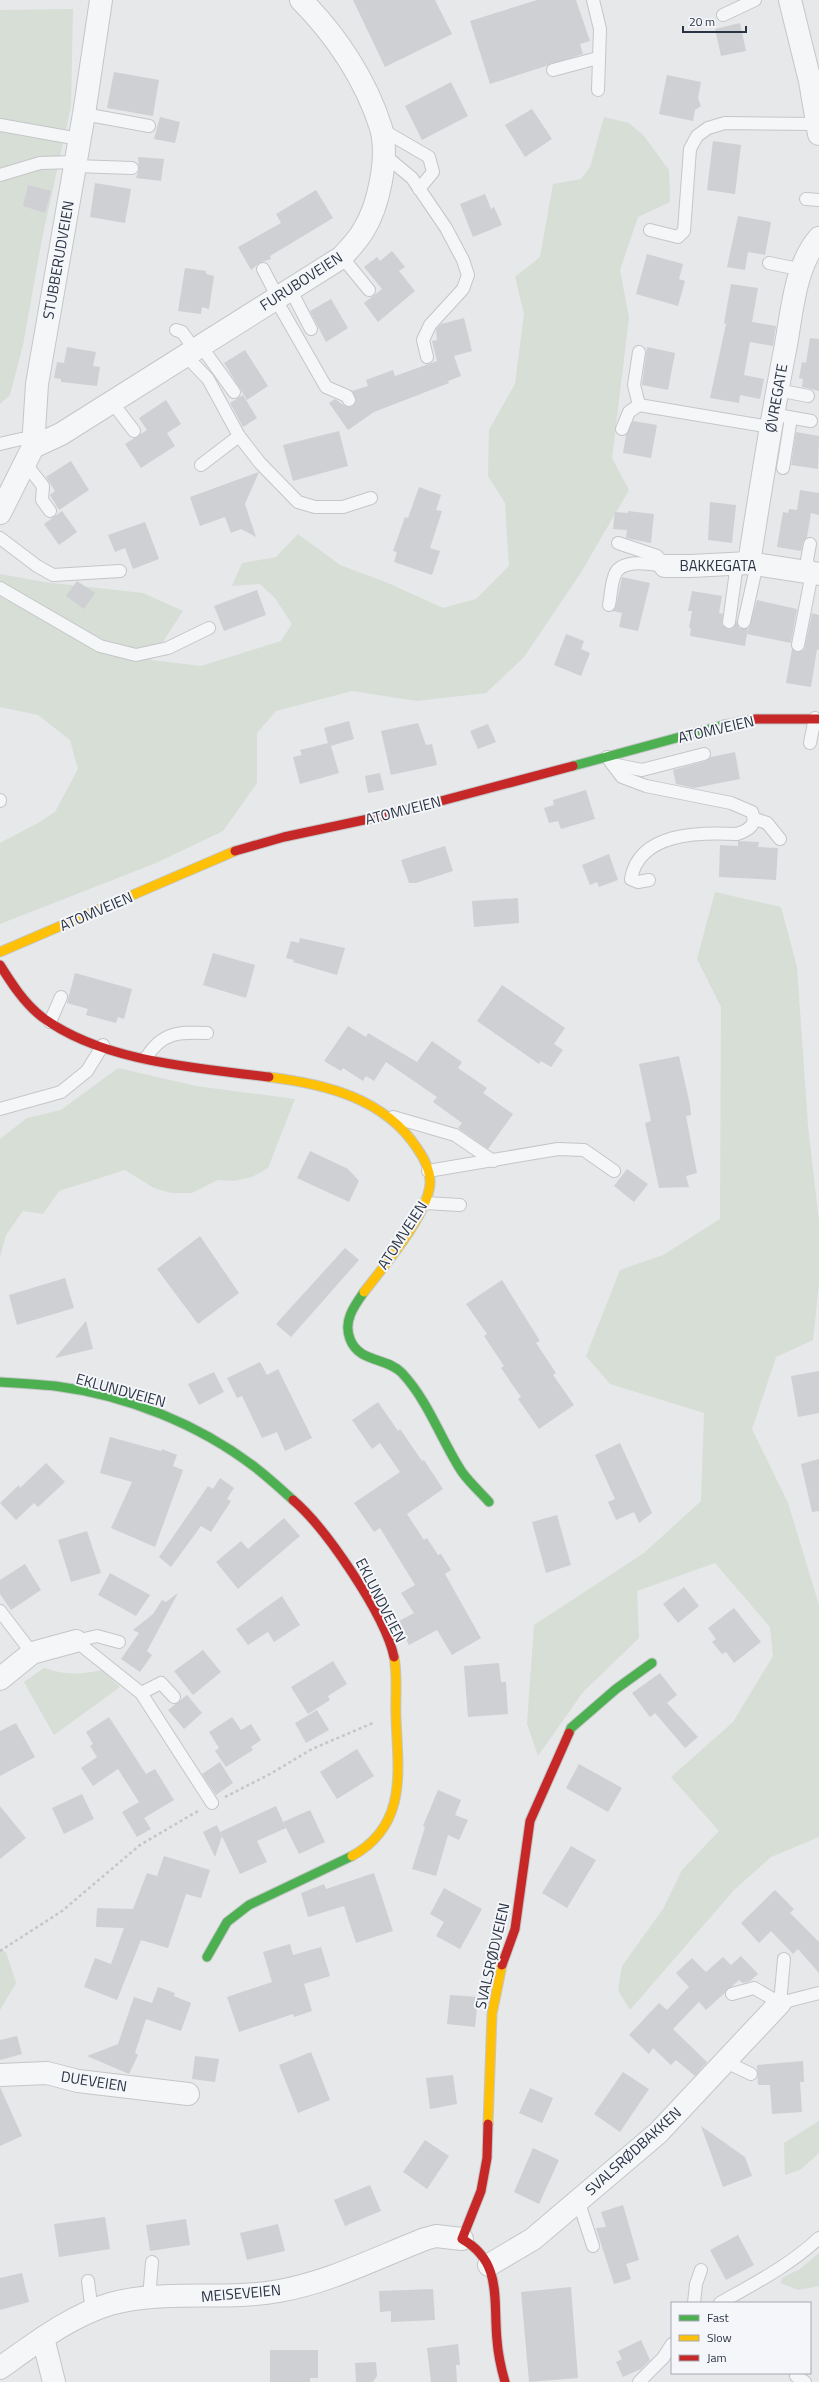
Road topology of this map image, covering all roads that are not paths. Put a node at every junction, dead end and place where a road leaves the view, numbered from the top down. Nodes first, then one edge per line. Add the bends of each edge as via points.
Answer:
1 (101, 0) edge
2 (301, 0) edge
3 (593, 0) edge
4 (754, 0) edge
5 (790, 0) edge
6 (723, 15) dead end
7 (598, 58) junction
8 (553, 70) dead end
9 (815, 80) edge
10 (598, 90) dead end
11 (84, 114) junction
12 (0, 126) edge
13 (149, 126) dead end
14 (381, 129) junction
15 (818, 129) edge
16 (79, 139) junction
17 (382, 153) junction
18 (75, 164) junction
19 (132, 168) dead end
20 (0, 175) edge
21 (419, 189) junction
22 (806, 198) dead end
23 (819, 200) edge
24 (650, 230) dead end
25 (819, 238) edge
26 (342, 257) junction
27 (768, 263) dead end
28 (263, 270) dead end
29 (803, 270) junction
30 (369, 290) dead end
31 (281, 294) junction
32 (311, 329) dead end
33 (176, 330) dead end
34 (194, 351) junction
35 (639, 352) dead end
36 (427, 357) dead end
37 (777, 390) junction
38 (234, 392) dead end
39 (808, 396) dead end
40 (349, 400) dead end
41 (111, 401) junction
42 (639, 405) junction
43 (778, 420) junction
44 (811, 421) dead end
45 (622, 430) dead end
46 (134, 431) dead end
47 (239, 436) junction
48 (0, 444) edge
49 (30, 450) junction
50 (201, 465) dead end
51 (783, 468) dead end
52 (370, 498) dead end
53 (50, 511) dead end
54 (0, 513) edge
55 (0, 538) edge
56 (618, 543) dead end
57 (810, 544) dead end
58 (748, 563) junction
59 (665, 566) junction
60 (120, 571) dead end
61 (814, 573) edge
62 (0, 588) edge
63 (609, 605) dead end
64 (729, 622) dead end
65 (744, 622) dead end
66 (209, 628) dead end
67 (798, 645) dead end
68 (817, 718) edge
69 (810, 743) dead end
70 (704, 754) dead end
71 (610, 760) junction
72 (755, 819) junction
73 (780, 839) dead end
74 (649, 880) dead end
75 (1, 949) edge
76 (0, 966) edge
77 (61, 997) dead end
78 (50, 1022) junction
79 (207, 1033) dead end
80 (103, 1045) junction
81 (146, 1058) junction
82 (0, 1109) edge
83 (390, 1116) junction
84 (493, 1161) junction
85 (428, 1171) junction
86 (614, 1171) dead end
87 (425, 1203) junction
88 (460, 1205) dead end
89 (0, 1382) edge
90 (489, 1502) dead end
91 (0, 1610) edge
92 (76, 1641) junction
93 (119, 1642) dead end
94 (32, 1653) junction
95 (652, 1663) dead end
96 (0, 1679) edge
97 (140, 1693) junction
98 (174, 1697) dead end
99 (212, 1803) road end
100 (208, 1958) dead end
101 (784, 1959) dead end
102 (819, 1993) edge
103 (732, 1994) dead end
104 (780, 2003) junction
105 (724, 2061) junction
106 (751, 2074) dead end
107 (0, 2075) edge
108 (188, 2094) dead end
109 (578, 2200) junction
110 (819, 2238) edge
111 (462, 2239) junction
112 (593, 2246) dead end
113 (152, 2262) dead end
114 (489, 2266) junction
115 (702, 2270) dead end
116 (88, 2281) dead end
117 (149, 2298) junction
118 (694, 2302) edge
119 (722, 2302) edge
120 (92, 2312) junction
121 (43, 2338) junction
122 (671, 2346) edge
123 (0, 2368) edge
124 (54, 2382) edge
125 (505, 2382) edge
126 (639, 2382) edge

1 - 11 street, STUBBERUDVEIEN
2 - 14 street, FURUBOVEIEN via 341,48 364,89
3 - 7 lane via 600,29
4 - 6 lane
5 - 9 street
7 - 8 lane
7 - 10 lane
9 - 15 street
11 - 13 lane
11 - 16 street, STUBBERUDVEIEN
12 - 16 lane
14 - 17 street, FURUBOVEIEN
14 - 21 lane via 429,157 433,172
15 - 24 lane via 725,123 708,128 697,136 690,149 684,231 678,237
16 - 18 street, STUBBERUDVEIEN
17 - 21 lane via 412,178
17 - 26 street, FURUBOVEIEN via 382,178 376,204 363,231
18 - 19 lane
18 - 20 lane via 40,163
18 - 49 street, STUBBERUDVEIEN via 38,376
21 - 36 lane via 446,228 468,275 463,289 430,325 423,340
22 - 23 lane
25 - 29 street, ØVREGATE via 812,246
26 - 30 lane
26 - 31 street, FURUBOVEIEN
27 - 29 lane
28 - 31 lane
29 - 37 street, ØVREGATE via 797,285
31 - 32 lane
31 - 34 street, FURUBOVEIEN
31 - 40 lane via 326,386 347,396
33 - 34 lane via 182,332
34 - 38 lane
34 - 41 street, FURUBOVEIEN
34 - 47 lane
35 - 42 lane via 634,385
37 - 39 lane
37 - 43 street, ØVREGATE
41 - 46 lane
41 - 49 street, FURUBOVEIEN via 61,434
42 - 43 lane
42 - 45 lane via 630,412
43 - 44 lane
43 - 51 lane
43 - 58 street, ØVREGATE
47 - 50 lane
47 - 52 lane via 260,464 298,502 315,507 343,507
48 - 49 lane via 20,439
49 - 53 lane via 43,486 42,500
49 - 54 street, STUBBERUDVEIEN
55 - 60 lane via 53,575
56 - 59 lane via 657,556
57 - 61 lane via 807,560
58 - 59 street, BAKKEGATA
58 - 61 street, BAKKEGATA
58 - 64 lane
58 - 65 lane
59 - 63 lane via 639,563 624,565 614,575
61 - 67 lane
62 - 66 lane via 100,646 136,655 168,648
68 - 69 lane
68 - 71 street, ATOMVEIEN via 756,719 731,723
70 - 71 lane via 642,770
71 - 72 lane via 622,777 646,786 731,803 752,812
71 - 75 street, ATOMVEIEN via 392,814 284,837 230,853
72 - 73 lane via 767,823
72 - 74 lane via 746,831 737,834 678,836 659,844 644,853 636,862 631,879 638,882
76 - 78 street, ATOMVEIEN via 31,1009
77 - 78 lane
78 - 80 street, ATOMVEIEN
79 - 81 lane via 180,1032 155,1044
80 - 81 street, ATOMVEIEN
80 - 82 lane via 87,1071 61,1092
81 - 83 street, ATOMVEIEN via 322,1086 361,1100
83 - 84 lane via 455,1135
83 - 85 street, ATOMVEIEN via 426,1160
84 - 85 lane
84 - 86 lane via 558,1148 584,1150
85 - 87 street, ATOMVEIEN via 430,1185
87 - 88 lane
87 - 90 street, ATOMVEIEN via 353,1307 347,1322 348,1338 364,1356 400,1370 426,1403 462,1471
89 - 100 street, EKLUNDVEIEN via 33,1383 106,1397 177,1420 212,1437 238,1454 278,1484 310,1514 337,1548 388,1640 395,1661 401,1780 394,1807 384,1826 355,1856 267,1894 247,1906 229,1920
91 - 94 lane
92 - 93 lane via 97,1636
92 - 94 street
92 - 97 lane
94 - 96 street
95 - 111 street, SVALSRØDVEIEN via 616,1689 571,1728 530,1821 515,1929 503,1960 492,2014 487,2158 481,2191
97 - 98 lane via 161,1683
97 - 99 lane
101 - 104 lane
102 - 104 lane
103 - 104 lane via 754,1988
104 - 105 street, SVALSRØDBAKKEN
105 - 106 lane
105 - 109 street, SVALSRØDBAKKEN via 658,2132
107 - 108 street, DUEVEIEN via 47,2073 78,2081
109 - 112 lane
109 - 114 street, SVALSRØDBAKKEN via 533,2239
110 - 119 lane via 800,2256 775,2273
111 - 114 street via 474,2245
111 - 117 street, MEISEVEIEN via 436,2236 425,2239 331,2277 281,2291 259,2295
113 - 117 lane
114 - 125 street
115 - 118 lane via 696,2284
116 - 120 lane
117 - 120 street, MEISEVEIEN via 110,2304
120 - 121 street, MEISEVEIEN
121 - 123 street, MEISEVEIEN
121 - 124 street
122 - 126 lane via 663,2358

